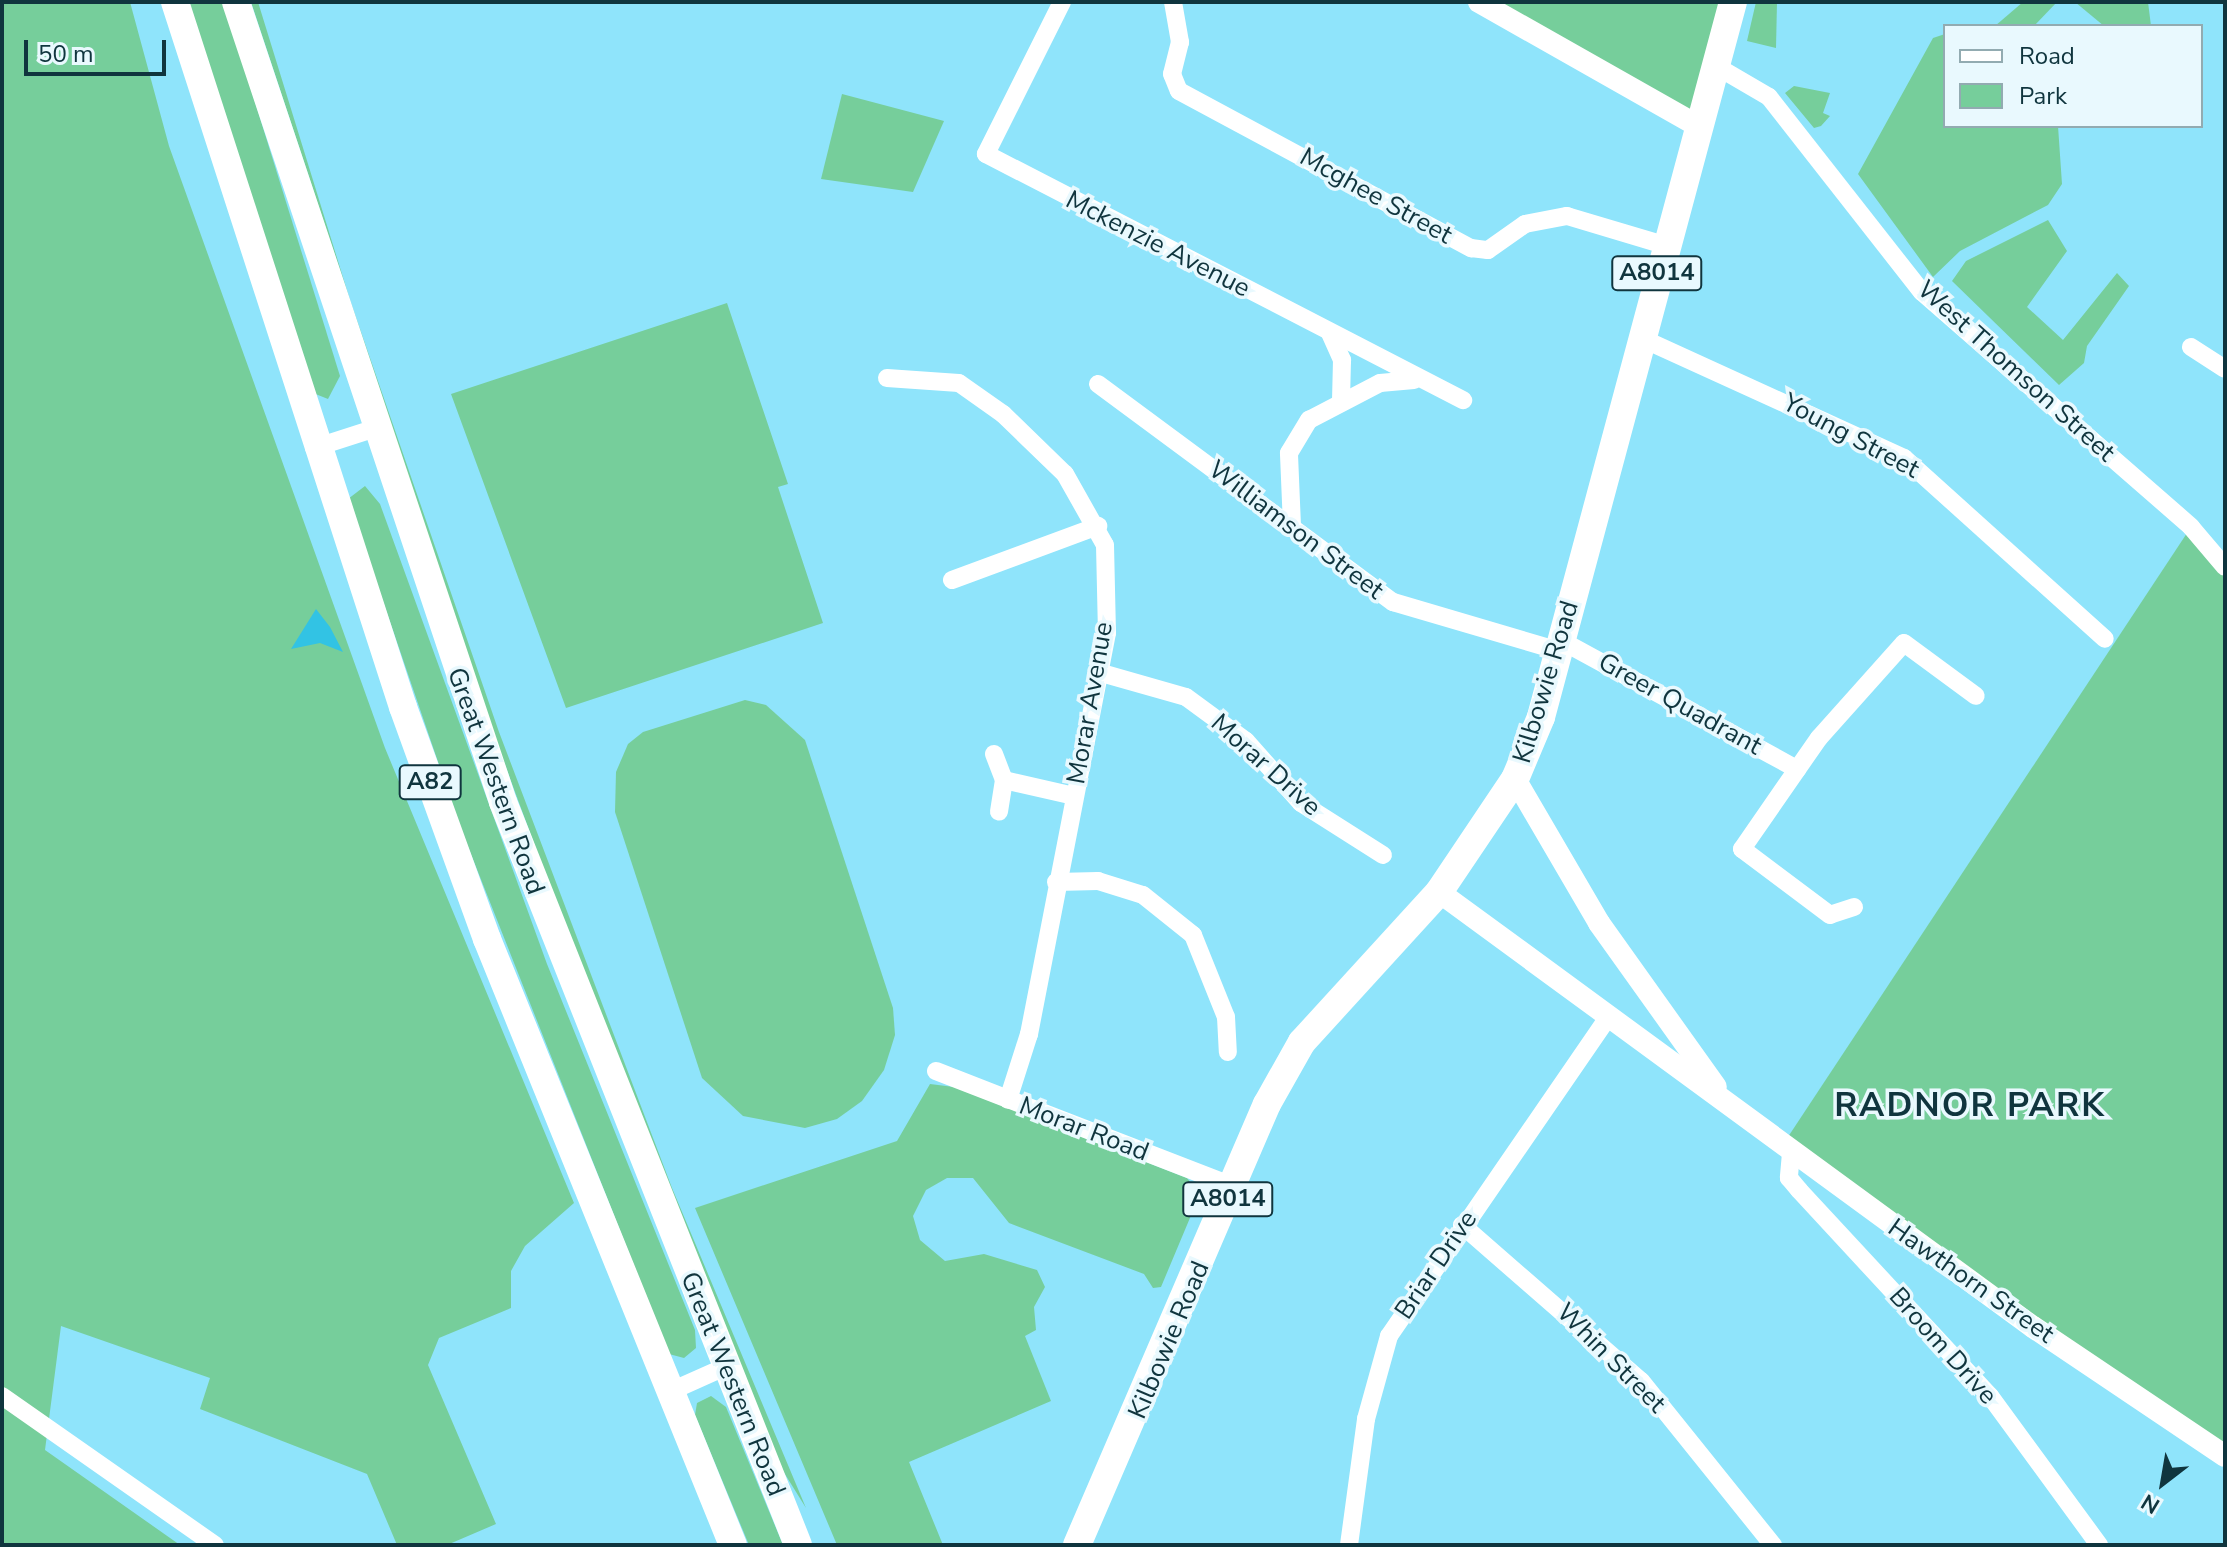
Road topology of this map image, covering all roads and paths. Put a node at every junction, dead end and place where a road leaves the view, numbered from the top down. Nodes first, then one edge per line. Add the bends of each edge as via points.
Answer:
1 (175, 2) edge
2 (236, 2) edge
3 (1062, 2) edge
4 (1173, 2) edge
5 (1479, 2) edge
6 (1733, 2) edge
7 (1716, 66) junction
8 (1698, 126) junction
9 (1664, 245) junction
10 (1330, 333) junction
11 (1641, 338) junction
12 (2191, 347) dead end
13 (2225, 369) edge
14 (887, 378) dead end
15 (1415, 380) junction
16 (1098, 384) dead end
17 (1463, 400) dead end
18 (1341, 401) junction
19 (373, 429) junction
20 (314, 448) junction
21 (1098, 526) junction
22 (1292, 526) junction
23 (2225, 567) edge
24 (952, 580) dead end
25 (2105, 639) dead end
26 (1560, 646) junction
27 (1098, 672) junction
28 (1976, 696) dead end
29 (994, 754) dead end
30 (1797, 769) junction
31 (1515, 779) junction
32 (1004, 780) junction
33 (1074, 796) junction
34 (999, 812) dead end
35 (1383, 855) dead end
36 (1056, 882) junction
37 (1439, 892) junction
38 (1854, 907) dead end
39 (1606, 1020) junction
40 (1228, 1052) dead end
41 (936, 1071) dead end
42 (1724, 1098) junction
43 (1008, 1100) junction
44 (1791, 1153) junction
45 (1233, 1186) junction
46 (1462, 1225) junction
47 (725, 1367) junction
48 (669, 1392) junction
49 (2, 1396) edge
50 (2225, 1456) edge
51 (215, 1545) edge
52 (733, 1545) edge
53 (798, 1545) edge
54 (1077, 1545) edge
55 (1349, 1545) edge
56 (1773, 1545) edge
57 (2099, 1545) edge

1 - 20 main road, A82
2 - 19 main road, Great Western Road / A82
3 - 10 street, Mckenzie Avenue via 986,154
4 - 9 street, Mcghee Street via 1180,42 1172,78 1179,91 1471,248 1488,250 1525,224 1567,216
5 - 8 street
6 - 7 main road, Kilbowie Road / A8014
7 - 8 main road, Kilbowie Road / A8014
7 - 23 street, West Thomson Street via 1769,97 1922,292 2191,527
8 - 9 main road, Kilbowie Road / A8014
9 - 11 main road, Kilbowie Road / A8014
10 - 15 street, Mckenzie Avenue
10 - 18 street via 1342,360
11 - 25 street, Young Street via 1904,458
11 - 26 main road, Kilbowie Road / A8014
12 - 13 street
14 - 21 street, Morar Avenue via 959,383 1003,414 1065,474
15 - 17 street, Mckenzie Avenue
15 - 18 street, Mckenzie Avenue via 1380,383
16 - 22 street, Williamson Street
18 - 22 street, Mckenzie Avenue via 1309,420 1289,453
19 - 20 street
19 - 47 main road, Great Western Road / A82 via 569,982
20 - 48 main road, A82 via 487,939
21 - 24 street
21 - 27 street, Morar Avenue via 1107,633
22 - 26 street, Williamson Street via 1327,559 1393,602
26 - 30 street, Greer Quadrant
26 - 31 main road, Kilbowie Road / A8014
27 - 33 street, Morar Avenue
27 - 35 street, Morar Drive via 1186,697 1246,741 1301,803
28 - 30 street via 1904,643
29 - 32 street
30 - 38 street via 1742,849 1830,915
31 - 37 main road, Kilbowie Road / A8014
31 - 42 street, Hawthorn Street via 1599,923
32 - 33 street
32 - 34 street
33 - 36 street, Morar Avenue
36 - 40 street via 1098,881 1143,895 1193,935 1226,1017
36 - 43 street, Morar Avenue via 1029,1034
37 - 39 street, Hawthorn Street
37 - 45 main road, Kilbowie Road / A8014 via 1302,1042
39 - 42 street, Hawthorn Street
39 - 46 street, Briar Drive
41 - 43 street, Morar Road
42 - 44 street, Hawthorn Street
43 - 45 street, Morar Road
44 - 50 street, Hawthorn Street
44 - 57 street, Broom Drive via 1789,1178 1990,1396
45 - 54 main road, Kilbowie Road / A8014
46 - 55 street, Briar Drive via 1389,1336 1366,1419
46 - 56 street, Whin Street via 1641,1381
47 - 48 street
47 - 53 main road, Great Western Road / A82
48 - 52 main road, A82
49 - 51 street

